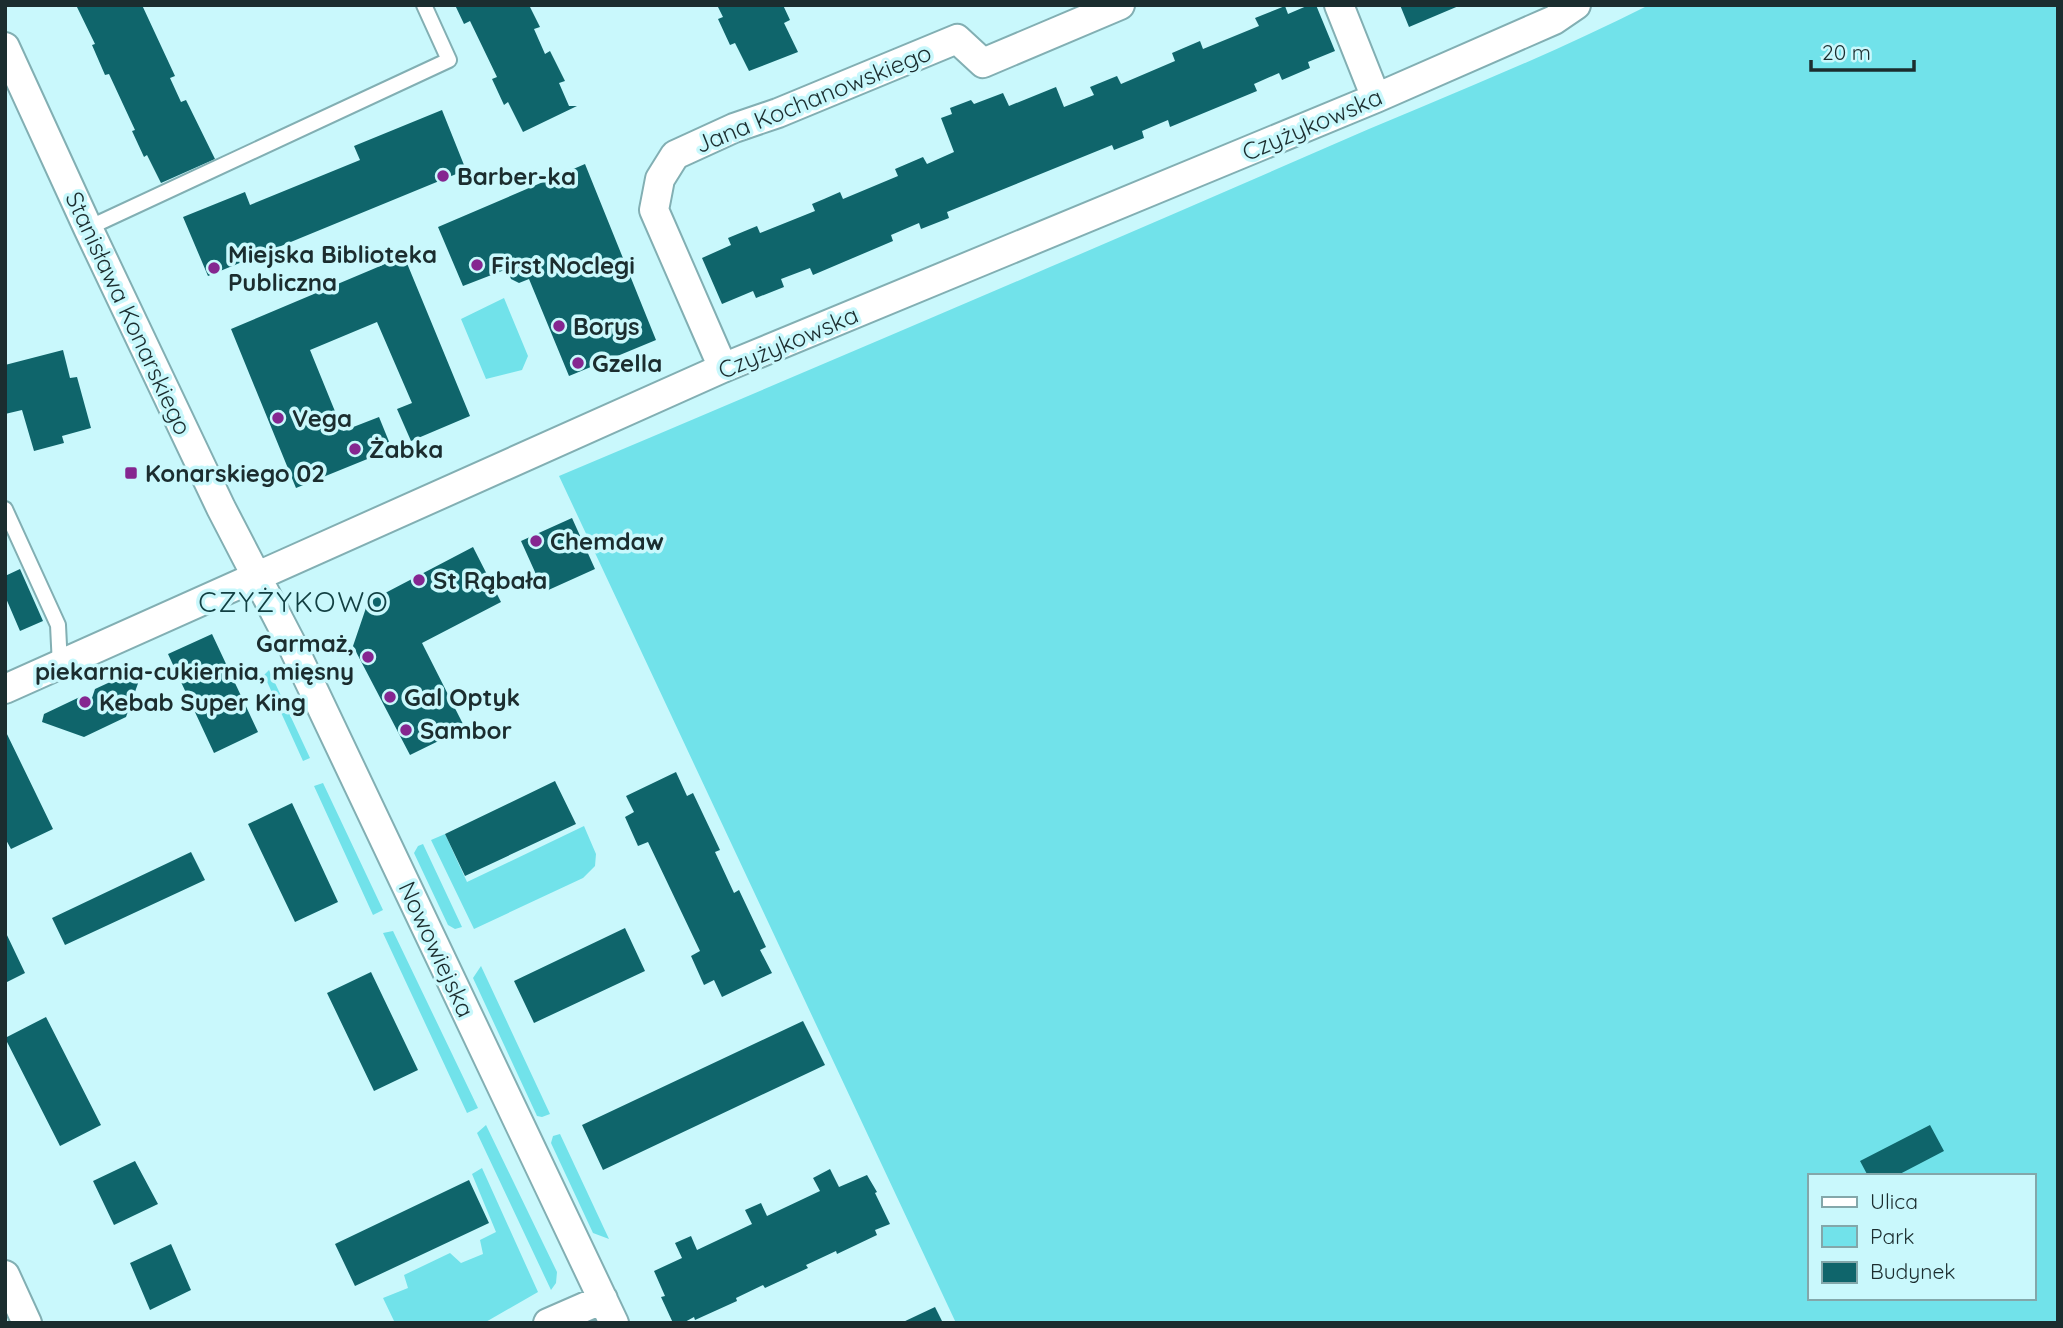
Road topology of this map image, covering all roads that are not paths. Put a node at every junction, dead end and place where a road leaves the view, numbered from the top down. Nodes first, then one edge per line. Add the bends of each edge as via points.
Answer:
1 (424, 5) edge
2 (1121, 5) edge
3 (1339, 5) edge
4 (1576, 5) edge
5 (5, 47) edge
6 (1376, 98) junction
7 (88, 228) junction
8 (723, 368) junction
9 (5, 509) edge
10 (257, 577) junction
11 (60, 666) junction
12 (5, 689) edge
13 (5, 1275) edge
14 (609, 1311) edge
15 (27, 1323) edge
16 (548, 1323) edge

1 - 7 lane via 449,60
2 - 8 street, Jana Kochanowskiego via 983,63 957,39 675,155 660,179 654,210
3 - 6 street
4 - 6 street, Czyżykowska via 1554,20
5 - 7 street, Stanisława Konarskiego
6 - 8 street, Czyżykowska
7 - 10 street, Stanisława Konarskiego
8 - 10 street, Czyżykowska
9 - 11 lane via 58,625
10 - 11 street, Czyżykowska
10 - 14 street, Nowowiejska
11 - 12 street, Czyżykowska
13 - 15 street
14 - 16 street

